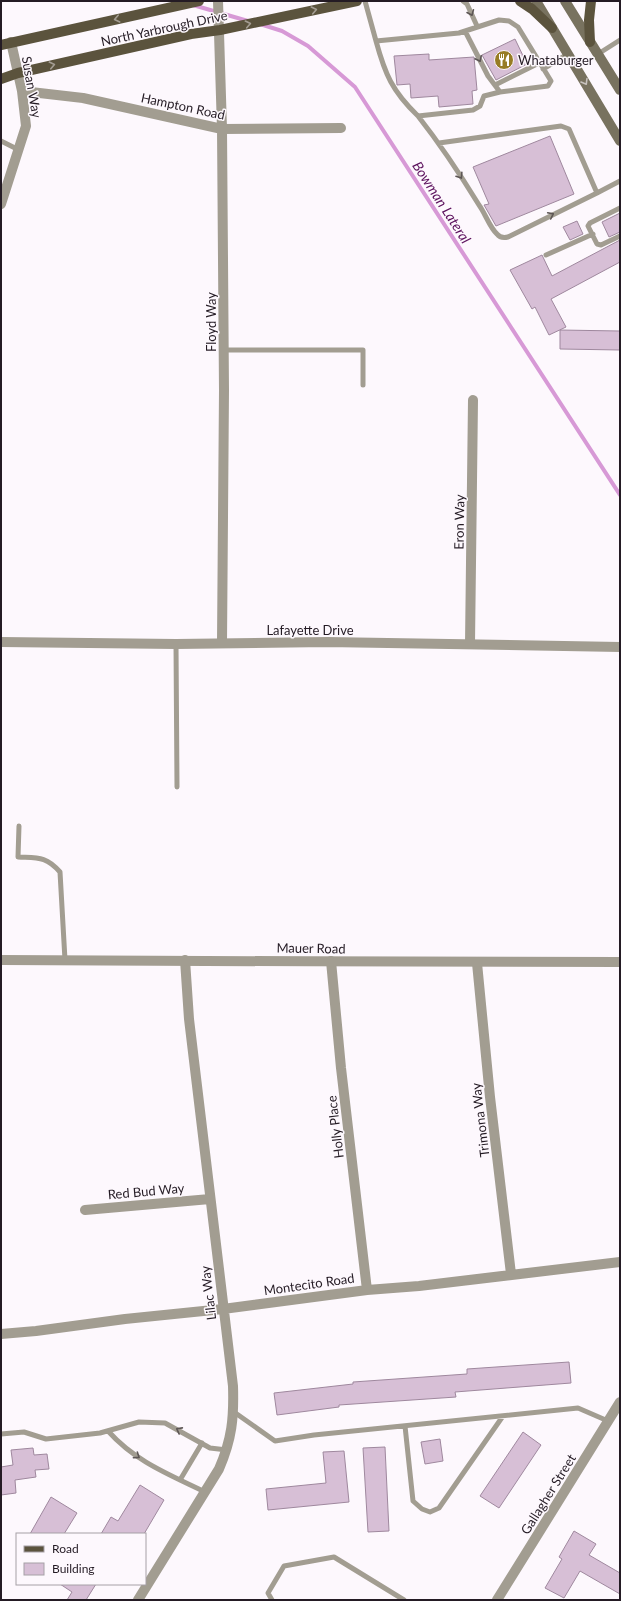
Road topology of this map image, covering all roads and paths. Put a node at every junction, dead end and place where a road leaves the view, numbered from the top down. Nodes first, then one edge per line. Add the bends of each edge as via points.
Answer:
1 (199, 1) edge
2 (218, 1) edge
3 (358, 1) edge
4 (365, 1) edge
5 (463, 1) edge
6 (520, 1) edge
7 (536, 1) edge
8 (565, 1) edge
9 (591, 1) edge
10 (477, 26) junction
11 (552, 28) junction
12 (220, 30) junction
13 (466, 31) junction
14 (376, 40) junction
15 (620, 40) edge
16 (590, 42) junction
17 (6, 44) edge
18 (568, 54) junction
19 (598, 54) junction
20 (539, 63) junction
21 (543, 69) junction
22 (18, 73) junction
23 (1, 79) edge
24 (495, 85) junction
25 (619, 85) edge
26 (22, 91) junction
27 (500, 92) junction
28 (418, 116) junction
29 (340, 128) dead end
30 (222, 129) junction
31 (1, 141) edge
32 (620, 141) edge
33 (439, 143) junction
34 (19, 150) junction
35 (620, 181) edge
36 (597, 193) junction
37 (1, 204) edge
38 (620, 208) edge
39 (593, 234) junction
40 (620, 236) edge
41 (546, 255) dead end
42 (224, 350) junction
43 (363, 385) dead end
44 (473, 400) dead end
45 (1, 642) edge
46 (222, 643) junction
47 (176, 644) junction
48 (470, 644) junction
49 (620, 647) edge
50 (177, 787) dead end
51 (19, 826) dead end
52 (1, 960) edge
53 (65, 960) junction
54 (185, 960) junction
55 (331, 962) junction
56 (620, 962) edge
57 (477, 963) junction
58 (210, 1198) junction
59 (85, 1210) dead end
60 (620, 1262) edge
61 (511, 1274) junction
62 (367, 1290) junction
63 (223, 1309) junction
64 (1, 1334) edge
65 (620, 1402) edge
66 (234, 1412) junction
67 (503, 1416) junction
68 (608, 1421) junction
69 (405, 1426) junction
70 (108, 1430) junction
71 (1, 1434) edge
72 (202, 1443) junction
73 (227, 1450) junction
74 (180, 1480) junction
75 (205, 1492) junction
76 (138, 1600) edge
77 (272, 1600) edge
78 (404, 1600) edge
79 (497, 1600) edge

1 -> 17 main road, North Yarbrough Drive
2 - 12 street, Floyd Way
12 -> 3 main road, North Yarbrough Drive
4 - 14 lane
5 -> 10 lane via 467,4
6 - 11 main road
7 - 11 main road
8 - 16 main road
9 - 16 main road
10 - 13 lane
10 - 20 lane via 499,20 509,21 518,27
11 - 18 main road
22 -> 12 main road, North Yarbrough Drive
12 - 30 street, Floyd Way
13 - 14 lane
13 -> 24 lane
14 - 28 lane via 391,84 403,102
15 - 19 lane
16 - 19 main road
17 - 22 street, Susan Way
18 - 21 lane
18 -> 32 main road
19 - 25 main road
20 - 21 lane
20 - 24 lane
21 - 27 lane via 551,81 548,86
22 - 23 main road, North Yarbrough Drive
22 - 26 street, Susan Way
24 - 27 lane
26 - 30 street, Hampton Road via 83,98
26 - 34 street, Susan Way via 26,126
27 - 28 lane via 484,96 480,106 473,110
28 - 33 lane
29 - 30 street, Hampton Road
30 - 42 street, Floyd Way
31 - 34 lane
33 - 36 lane via 566,127
33 -> 36 lane via 493,231 504,238
34 - 37 street, Susan Way
35 - 36 lane
38 - 39 lane via 590,223 588,226
39 - 40 lane via 601,245
39 - 41 lane
42 - 43 lane via 363,350
42 - 46 street, Floyd Way
44 - 48 street, Eron Way
45 - 47 street, Lafayette Drive
46 - 47 street, Lafayette Drive
46 - 48 street, Lafayette Drive
47 - 50 lane
48 - 49 street, Lafayette Drive
51 - 53 lane via 18,857 43,858 52,862 60,872
52 - 53 street, Mauer Road
53 - 54 street, Mauer Road
54 - 55 street, Mauer Road
54 - 58 street, Lilac Way via 189,1019
55 - 57 street, Mauer Road
55 - 62 street, Holly Place
56 - 57 street, Mauer Road
57 - 61 street, Trimona Way
58 - 59 street, Red Bud Way
58 - 63 street, Lilac Way
60 - 61 street, Montecito Road
61 - 62 street, Montecito Road
62 - 63 street, Montecito Road
63 - 64 street, Montecito Road
63 - 66 street, Lilac Way
65 - 68 street, Gallagher Street
66 - 69 lane via 275,1441
66 - 73 street, Lilac Way
67 - 68 lane via 578,1408
67 - 69 lane
67 - 69 lane via 439,1508 430,1512 413,1501
68 - 79 street, Gallagher Street
70 - 71 lane via 46,1439 24,1432
72 -> 70 lane via 165,1423 139,1422
70 -> 74 lane via 122,1445 140,1458
72 - 73 lane via 210,1448
72 - 74 lane
73 - 75 street, Lilac Way
74 - 75 lane
75 - 76 street, Lilac Way
77 - 78 lane via 268,1592 284,1566 334,1557

